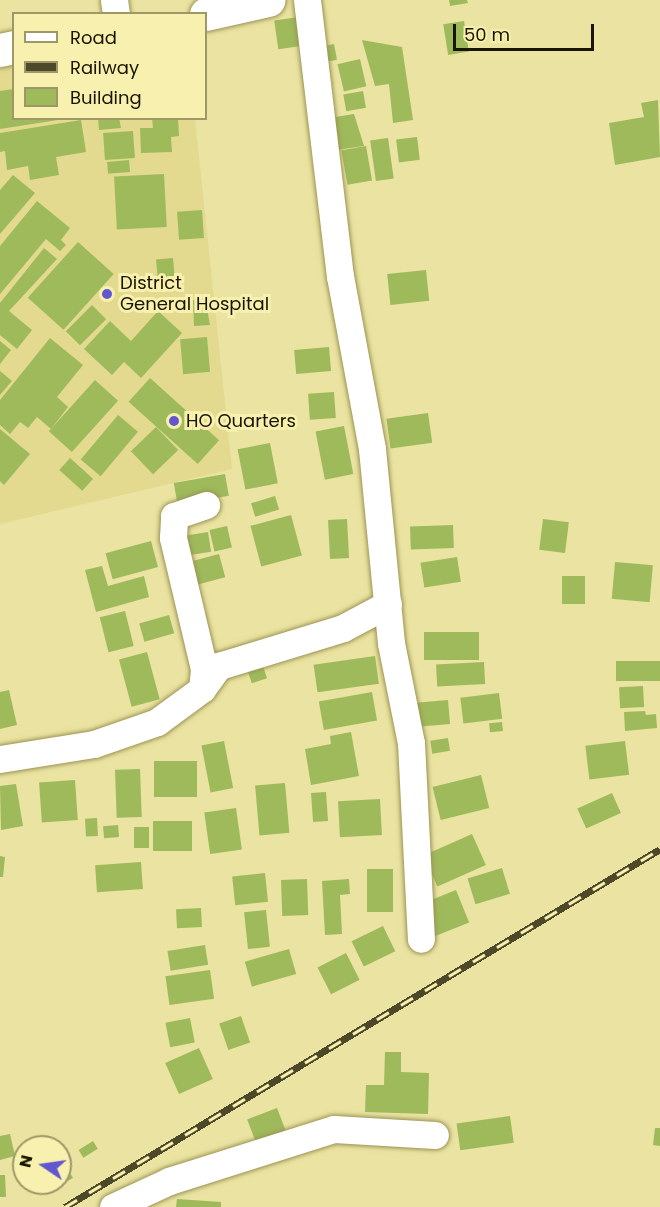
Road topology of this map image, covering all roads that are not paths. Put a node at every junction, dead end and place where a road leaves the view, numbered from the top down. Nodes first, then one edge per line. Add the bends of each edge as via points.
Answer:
1 (268, 0) edge
2 (307, 0) edge
3 (207, 14) edge
4 (206, 506) dead end
5 (388, 604) junction
6 (202, 690) junction
7 (0, 759) edge
8 (421, 939) dead end
9 (435, 1136) dead end
10 (113, 1207) edge

1 - 3 highway
2 - 5 street via 340,276 372,449
4 - 6 street via 174,516 173,538 204,669
5 - 6 street via 343,628 219,666
5 - 8 street via 411,743
6 - 7 street via 157,722 94,744
9 - 10 street via 334,1129 168,1181

